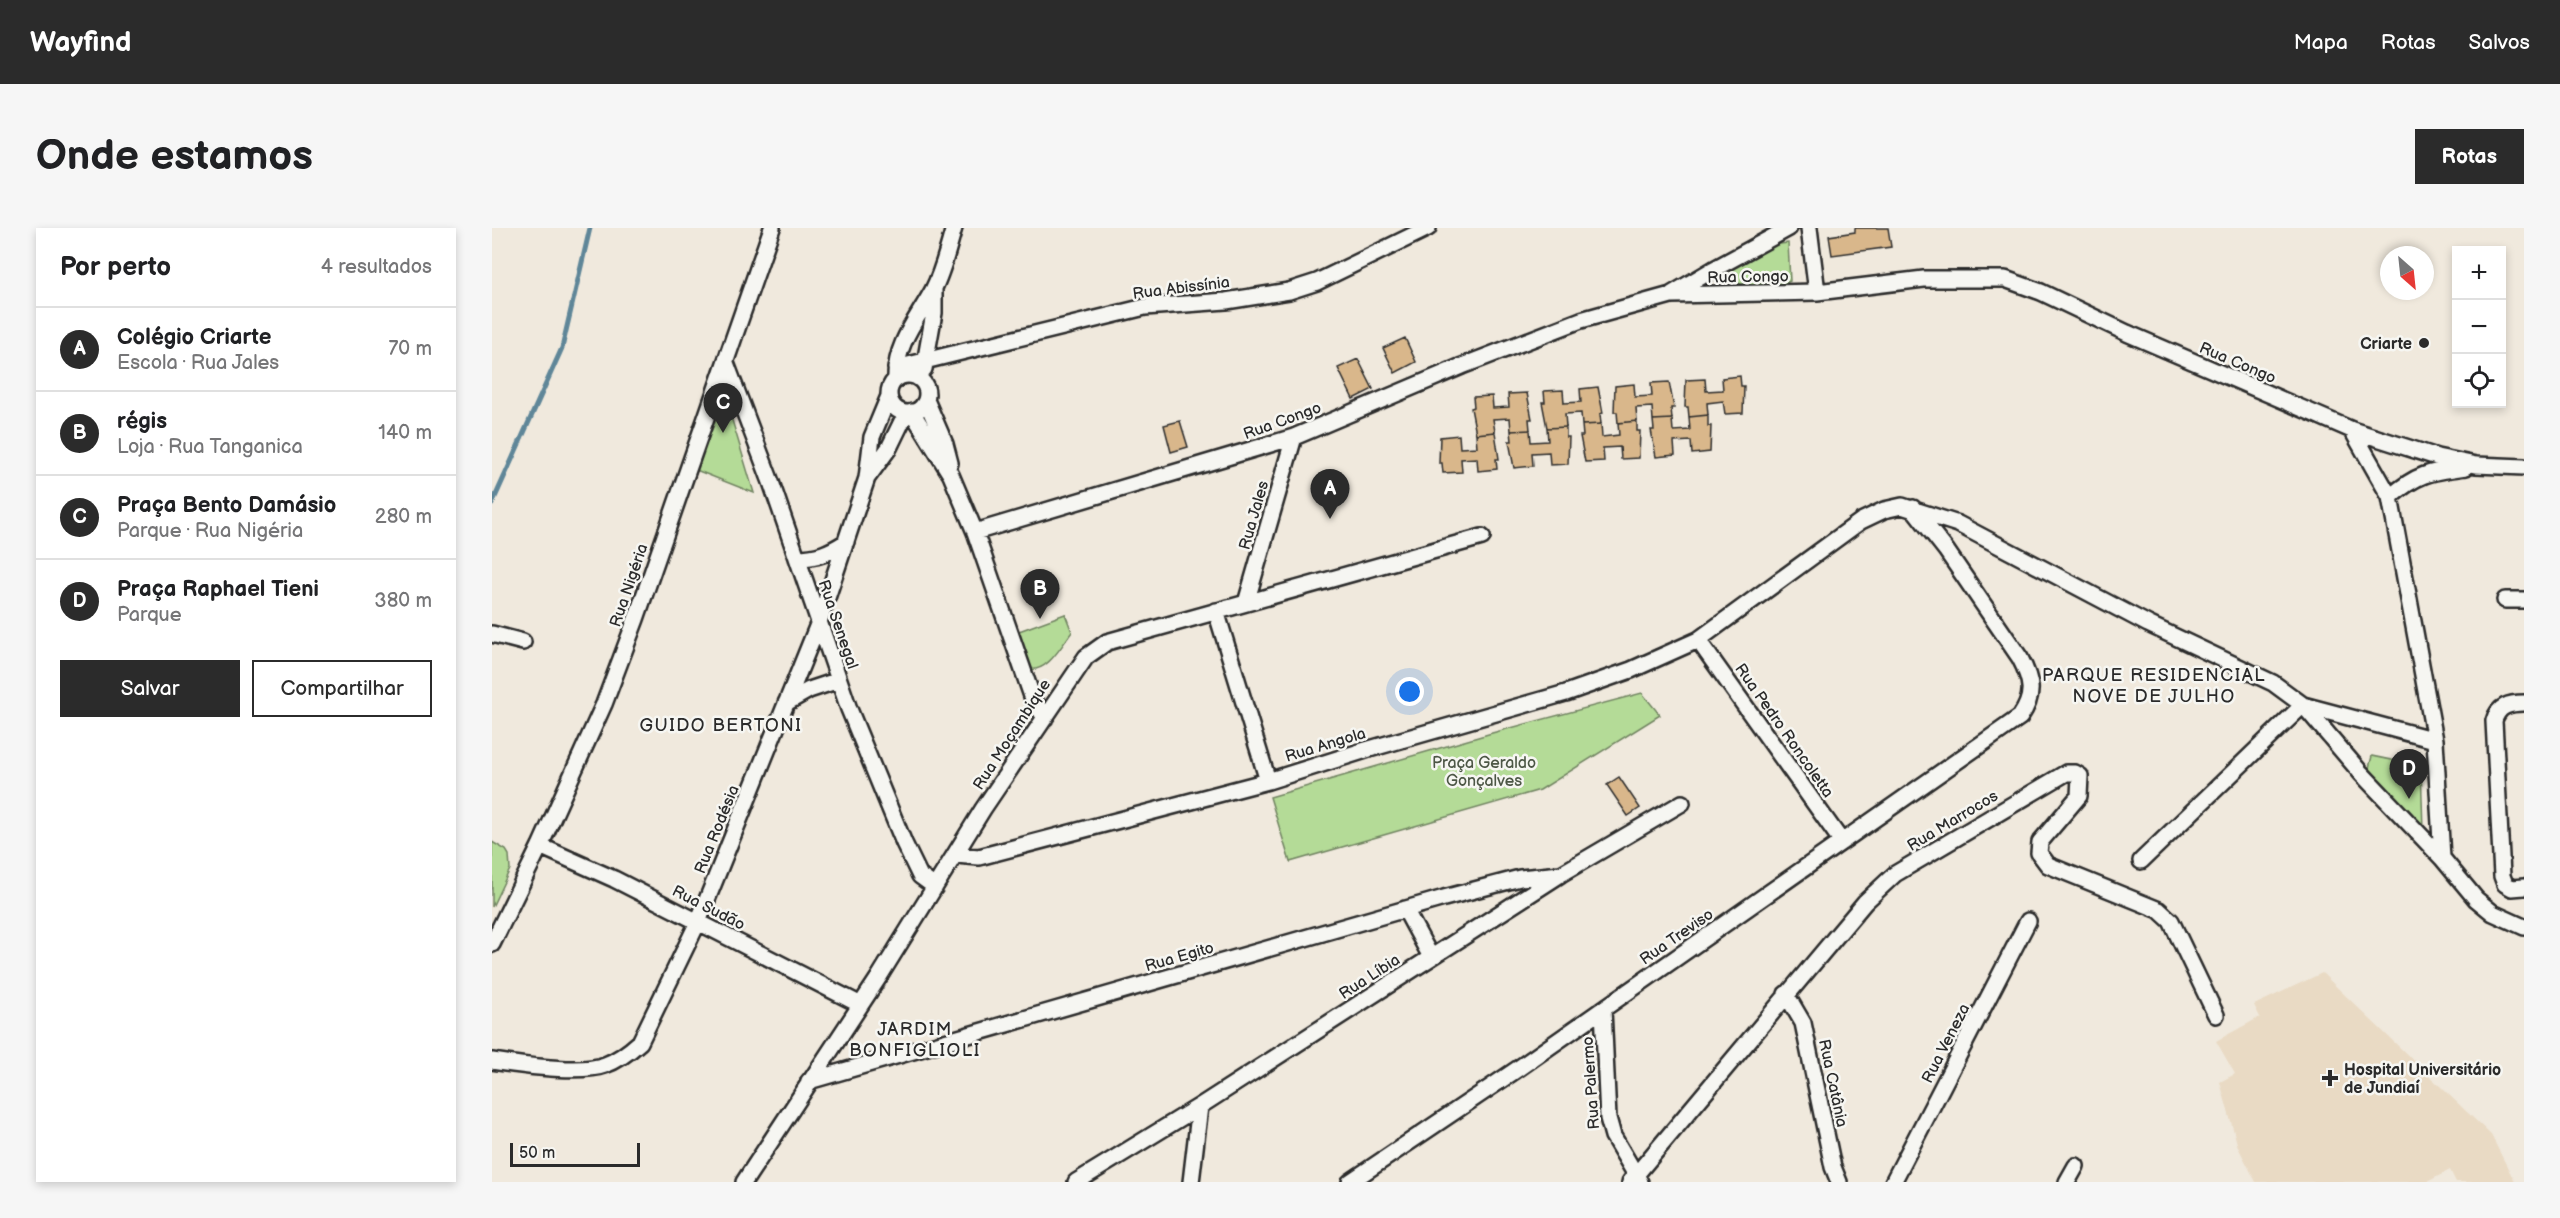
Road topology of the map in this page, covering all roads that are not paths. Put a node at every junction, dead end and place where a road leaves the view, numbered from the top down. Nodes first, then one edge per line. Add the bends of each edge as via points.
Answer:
1 (772, 228) edge
2 (954, 228) edge
3 (1428, 228) edge
4 (1790, 228) edge
5 (1809, 228) edge
6 (934, 289) junction
7 (1817, 292) junction
8 (1671, 295) junction
9 (924, 362) junction
10 (726, 363) junction
11 (896, 373) junction
12 (923, 382) junction
13 (889, 396) junction
14 (926, 400) junction
15 (909, 412) junction
16 (2352, 430) junction
17 (1294, 437) junction
18 (2476, 465) junction
19 (2524, 466) edge
20 (951, 475) junction
21 (867, 478) junction
22 (2390, 497) junction
23 (1913, 508) junction
24 (975, 532) junction
25 (1482, 537) dead end
26 (846, 542) junction
27 (797, 558) junction
28 (2505, 600) dead end
29 (2524, 600) edge
30 (1246, 603) junction
31 (1216, 612) junction
32 (819, 622) junction
33 (492, 634) edge
34 (1698, 640) junction
35 (523, 642) dead end
36 (839, 680) junction
37 (786, 703) junction
38 (2524, 703) edge
39 (2303, 705) junction
40 (1045, 718) junction
41 (2435, 740) junction
42 (1268, 781) junction
43 (1682, 803) dead end
44 (1842, 842) junction
45 (540, 846) junction
46 (956, 855) junction
47 (2442, 858) junction
48 (2141, 861) dead end
49 (1561, 874) junction
50 (935, 887) junction
51 (2524, 887) edge
52 (1405, 909) junction
53 (2028, 921) dead end
54 (698, 922) junction
55 (2524, 927) edge
56 (492, 944) edge
57 (1431, 957) junction
58 (1786, 994) junction
59 (859, 1004) junction
60 (1603, 1009) junction
61 (2216, 1015) dead end
62 (492, 1061) edge
63 (809, 1081) junction
64 (1200, 1106) junction
65 (2076, 1166) dead end
66 (1635, 1180) edge
67 (744, 1182) edge
68 (1076, 1182) edge
69 (1191, 1182) edge
70 (1350, 1182) edge
71 (1839, 1182) edge
72 (1893, 1182) edge
73 (2067, 1182) edge

1 - 10 street, Rua Nigéria
2 - 6 street
3 - 9 street, Rua Abissínia via 1317,282 1288,291 1145,307
4 - 8 street
5 - 7 street
6 - 9 street via 934,313
6 - 11 street via 909,328
7 - 8 street, Rua Congo
7 - 16 street, Rua Congo via 1924,279 2005,279
8 - 17 street, Rua Congo via 1570,324
9 - 11 street, Rua Abissínia
9 - 12 street
10 - 27 street, Rua Senegal
10 - 45 street, Rua Nigéria via 608,693
11 - 12 street via 916,376
11 - 13 street
12 - 14 street
13 - 15 street via 895,407
13 - 21 street, Rua Rodésia via 872,437
14 - 15 street via 923,406
14 - 20 street via 950,459
15 - 20 street
15 - 21 street, Rua Rodésia
16 - 18 street, Rua Congo via 2437,458
16 - 22 street
17 - 24 street, Rua Congo
17 - 30 street, Rua Jales
18 - 19 street, Rua Congo
18 - 22 street via 2436,471 2410,480
20 - 24 street
21 - 26 street, Rua Rodésia
22 - 41 street
23 - 34 street, Rua Angola via 1884,510 1861,521
23 - 39 street via 1958,524 2148,624 2274,683
23 - 44 street, Rua Treviso via 2020,658 2029,676 2029,705 2020,717
24 - 40 street via 1033,699
25 - 30 street, Rua Moçambique
26 - 27 street via 822,555
26 - 32 street, Rua Rodésia
27 - 32 street, Rua Senegal
28 - 29 street
30 - 31 street, Rua Moçambique
31 - 40 street, Rua Moçambique via 1107,642 1086,657
31 - 42 street
32 - 36 street, Rua Senegal
32 - 37 street, Rua Rodésia
33 - 35 street
34 - 42 street, Rua Angola via 1632,670 1566,693
34 - 44 street, Rua Pedro Roncoletta
36 - 37 street
36 - 50 street, Rua Senegal via 904,843 920,876
37 - 54 street, Rua Rodésia
38 - 51 street via 2503,707 2494,722 2502,876 2512,888
39 - 41 street
39 - 47 street
39 - 48 street
40 - 46 street, Rua Moçambique
41 - 47 street
42 - 46 street, Rua Angola via 979,857
43 - 49 street, Rua Líbia
44 - 60 street, Rua Treviso
45 - 54 street, Rua Sudão
45 - 56 street, Rua Nigéria
46 - 50 street, Rua Moçambique
47 - 55 street via 2484,906
49 - 52 street, Rua Egito via 1520,878
49 - 57 street, Rua Líbia
50 - 59 street, Rua Moçambique
52 - 57 street
52 - 63 street, Rua Egito
53 - 72 street, Rua Veneza
54 - 59 street, Rua Sudão
54 - 62 street, Rua Rodésia via 640,1042 624,1057 603,1066 560,1068
57 - 64 street, Rua Líbia
58 - 61 street, Rua Marrocos via 1865,902 1895,874 2042,786 2066,773 2075,773 2080,776 2079,796 2040,842 2039,854 2048,865 2159,910 2171,921
58 - 66 street, Rua Marrocos
58 - 71 street, Rua Catânia via 1803,1023
59 - 63 street, Rua Moçambique
60 - 66 street, Rua Palermo via 1608,1118
60 - 70 street, Rua Treviso
63 - 67 street, Rua Moçambique
64 - 68 street, Rua Líbia
64 - 69 street
65 - 73 street

